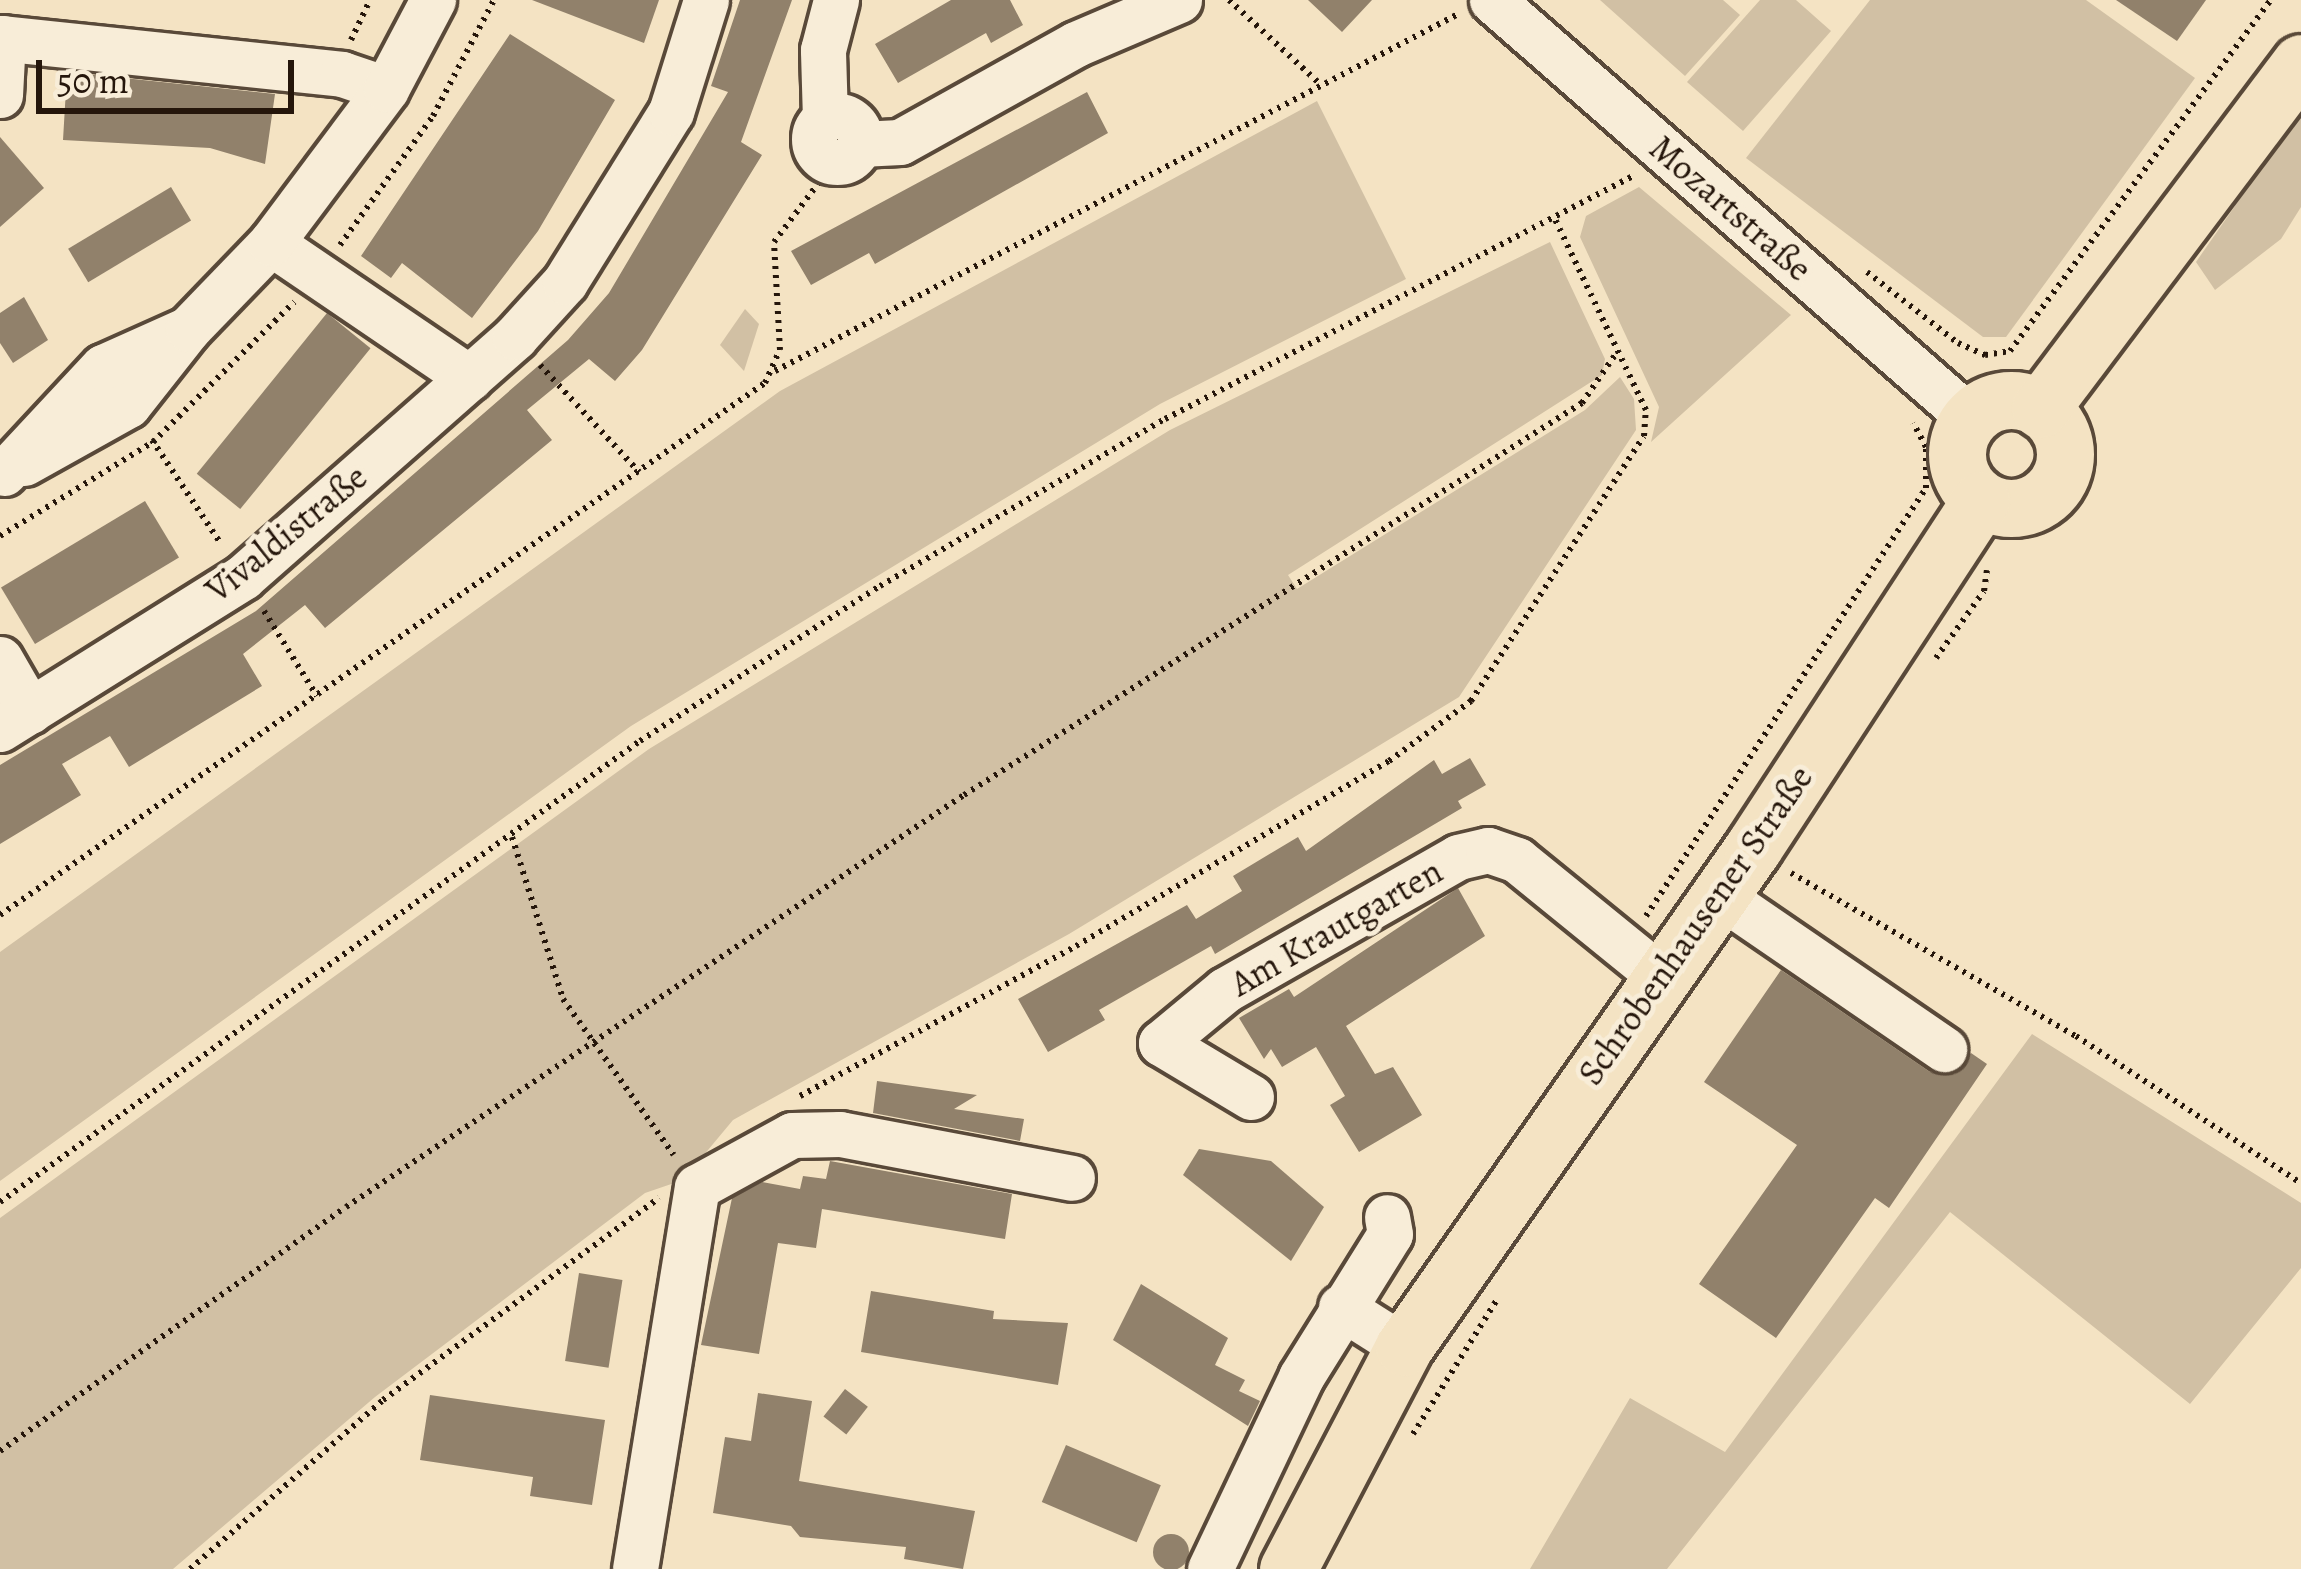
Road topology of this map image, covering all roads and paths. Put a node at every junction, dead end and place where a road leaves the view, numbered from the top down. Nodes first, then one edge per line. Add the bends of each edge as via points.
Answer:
1 (370, 0) edge
2 (433, 0) edge
3 (706, 0) edge
4 (836, 0) edge
5 (1115, 0) edge
6 (1179, 0) edge
7 (1228, 0) edge
8 (2271, 0) edge
9 (1475, 7) edge
10 (1, 38) edge
11 (1076, 44) junction
12 (2301, 63) edge
13 (342, 74) junction
14 (1321, 85) junction
15 (386, 89) junction
16 (0, 95) edge
17 (839, 142) junction
18 (1666, 152) junction
19 (1555, 220) junction
20 (271, 243) junction
21 (188, 329) junction
22 (515, 338) junction
23 (1958, 343) dead end
24 (1616, 355) junction
25 (775, 371) junction
26 (470, 378) junction
27 (128, 406) junction
28 (1906, 409) dead end
29 (2040, 409) junction
30 (1970, 418) junction
31 (639, 472) junction
32 (2, 474) edge
33 (1981, 500) junction
34 (1912, 512) dead end
35 (243, 578) junction
36 (0, 659) edge
37 (318, 698) junction
38 (15, 720) edge
39 (512, 837) junction
40 (1809, 884) dead end
41 (1719, 895) junction
42 (0, 916) edge
43 (1661, 977) junction
44 (595, 1044) junction
45 (1944, 1049) dead end
46 (1251, 1096) dead end
47 (793, 1100) dead end
48 (1072, 1178) dead end
49 (2301, 1183) edge
50 (697, 1187) junction
51 (0, 1202) edge
52 (1387, 1217) dead end
53 (1341, 1307) junction
54 (1404, 1347) junction
55 (0, 1451) edge
56 (190, 1569) edge
57 (635, 1569) edge
58 (1210, 1569) edge
59 (1288, 1569) edge

1 - 13 path
2 - 15 street
3 - 22 street, Vivaldistraße via 671,112 565,282
4 - 17 street via 823,50
5 - 11 street
6 - 11 street
7 - 14 path
8 - 23 path via 2020,343 1998,356
9 - 14 path
9 - 18 street, Mozartstraße
10 - 13 street
10 - 16 street
11 - 17 street via 913,136
12 - 29 main road
13 - 15 street
14 - 25 path
15 - 20 street
17 - 25 path via 820,190 774,242
18 - 19 path
18 - 30 street, Mozartstraße
19 - 24 path
19 - 39 path via 1032,493 716,689
20 - 21 street
20 - 26 street
21 - 27 street
21 - 32 street via 103,367
22 - 26 street, Vivaldistraße
22 - 31 path
24 - 44 path via 1582,403 964,795
24 - 47 path via 1646,410 1643,436 1455,715 1076,946
25 - 31 path
26 - 35 street, Vivaldistraße
27 - 32 street
27 - 35 path
28 - 34 path via 1929,468
29 - 30 main road via 2004,400
29 - 33 main road via 2063,440 2057,482 2027,506
30 - 33 main road via 1957,460
31 - 37 path
33 - 41 main road, Schrobenhausener Straße
35 - 37 path
35 - 38 street, Vivaldistraße
36 - 38 street, Vivaldistraße
37 - 42 path
39 - 44 path via 563,999
39 - 51 path
40 - 49 path via 2076,1036
41 - 43 main road, Schrobenhausener Straße
41 - 45 street
43 - 46 street, Am Krautgarten via 1517,860 1488,850 1458,857 1225,990 1161,1043
43 - 54 main road, Schrobenhausener Straße
44 - 50 path
44 - 55 path
48 - 50 street via 840,1135 792,1135
50 - 56 path via 652,1200 383,1400
50 - 57 street
52 - 53 street via 1390,1234
53 - 54 street
53 - 58 street
54 - 59 main road, Schrobenhausener Straße

